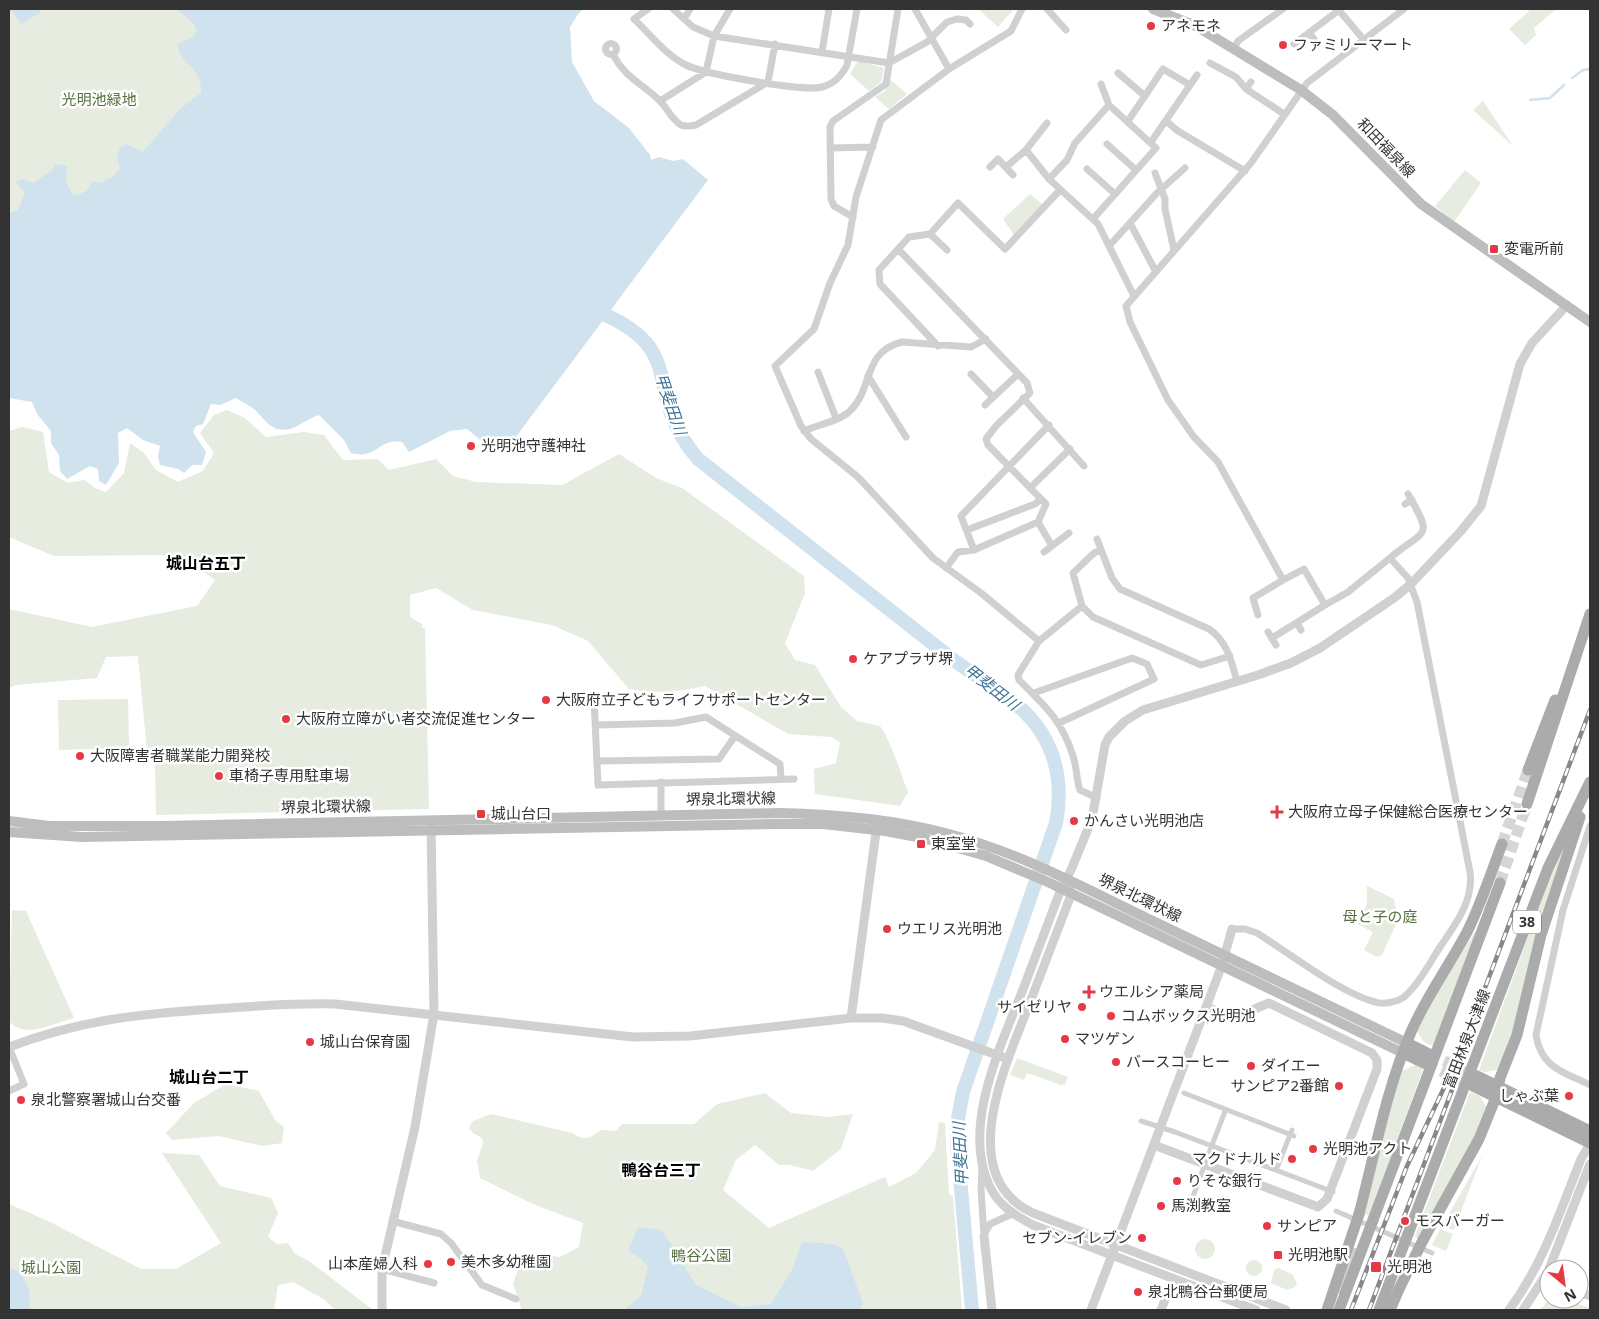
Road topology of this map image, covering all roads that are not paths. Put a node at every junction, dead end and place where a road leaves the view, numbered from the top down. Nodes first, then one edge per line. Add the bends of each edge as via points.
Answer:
1 (648, 9) edge
2 (673, 9) edge
3 (690, 9) edge
4 (730, 9) edge
5 (829, 9) edge
6 (857, 9) edge
7 (898, 9) edge
8 (915, 9) edge
9 (1022, 9) edge
10 (1048, 9) edge
11 (1153, 9) edge
12 (1282, 9) edge
13 (1404, 9) edge
14 (1338, 10) edge
15 (684, 19) junction
16 (970, 24) dead end
17 (1066, 30) dead end
18 (714, 36) junction
19 (932, 37) junction
20 (1364, 40) junction
21 (775, 44) junction
22 (1294, 44) dead end
23 (1234, 48) junction
24 (822, 52) junction
25 (613, 54) dead end
26 (849, 57) junction
27 (889, 62) junction
28 (1215, 63) dead end
29 (949, 69) junction
30 (706, 72) junction
31 (1118, 73) dead end
32 (1197, 75) dead end
33 (768, 82) junction
34 (1251, 82) dead end
35 (1101, 84) dead end
36 (1190, 85) junction
37 (1246, 89) junction
38 (1301, 90) junction
39 (1144, 96) junction
40 (660, 101) junction
41 (1109, 105) junction
42 (1284, 114) junction
43 (1128, 121) junction
44 (1166, 121) junction
45 (1047, 123) dead end
46 (1151, 142) junction
47 (1107, 144) dead end
48 (873, 147) junction
49 (830, 148) junction
50 (1026, 150) junction
51 (990, 167) dead end
52 (1006, 167) junction
53 (1185, 168) dead end
54 (1087, 169) dead end
55 (1136, 170) junction
56 (1245, 170) junction
57 (1155, 173) dead end
58 (1013, 175) dead end
59 (1049, 179) junction
60 (1162, 188) junction
61 (1060, 190) junction
62 (1115, 194) junction
63 (854, 217) junction
64 (1093, 219) junction
65 (1130, 223) junction
66 (930, 234) junction
67 (1109, 246) junction
68 (898, 249) junction
69 (947, 250) dead end
70 (1174, 250) junction
71 (1156, 272) junction
72 (1134, 296) junction
73 (1567, 305) junction
74 (1590, 322) edge
75 (986, 339) junction
76 (938, 346) junction
77 (818, 372) dead end
78 (971, 374) dead end
79 (1018, 374) junction
80 (868, 376) junction
81 (993, 397) junction
82 (1023, 398) junction
83 (985, 405) dead end
84 (836, 418) junction
85 (1049, 425) junction
86 (804, 431) junction
87 (906, 437) dead end
88 (1070, 449) junction
89 (1084, 466) dead end
90 (1009, 467) junction
91 (1030, 488) junction
92 (1041, 499) junction
93 (1408, 499) dead end
94 (1038, 522) junction
95 (967, 530) junction
96 (1070, 533) dead end
97 (1097, 539) dead end
98 (1052, 546) junction
99 (974, 550) junction
100 (1101, 550) junction
101 (1044, 552) dead end
102 (1390, 558) junction
103 (946, 568) junction
104 (1284, 580) junction
105 (1411, 584) junction
106 (1082, 606) junction
107 (1326, 606) junction
108 (1590, 614) edge
109 (1258, 615) dead end
110 (1583, 632) junction
111 (1272, 638) dead end
112 (1040, 641) junction
113 (1230, 656) junction
114 (1237, 681) junction
115 (1034, 693) junction
116 (594, 698) dead end
117 (1059, 723) junction
118 (597, 725) junction
119 (736, 736) junction
120 (598, 761) junction
121 (1528, 770) tunnel mouth
122 (781, 778) junction
123 (794, 779) dead end
124 (661, 782) junction
125 (1590, 782) edge
126 (1590, 786) edge
127 (1097, 798) junction
128 (1527, 804) tunnel mouth
129 (661, 816) junction
130 (9, 821) edge
131 (431, 825) junction
132 (877, 825) junction
133 (1590, 826) edge
134 (9, 832) edge
135 (1502, 844) tunnel mouth
136 (1500, 883) tunnel mouth
137 (1064, 884) junction
138 (1071, 895) junction
139 (1232, 929) joint
140 (1223, 961) junction
141 (1206, 1007) junction
142 (434, 1014) junction
143 (851, 1018) junction
144 (9, 1047) edge
145 (1405, 1048) junction
146 (993, 1053) junction
147 (1008, 1059) junction
148 (1428, 1059) tunnel mouth
149 (1475, 1081) tunnel mouth
150 (1590, 1085) edge
151 (9, 1091) edge
152 (1497, 1091) junction
153 (1184, 1094) dead end
154 (1226, 1109) junction
155 (1141, 1121) dead end
156 (1590, 1131) edge
157 (1590, 1144) edge
158 (1154, 1145) junction
159 (1212, 1146) junction
160 (982, 1164) junction
161 (1590, 1164) edge
162 (1276, 1170) junction
163 (1333, 1192) dead end
164 (1188, 1210) dead end
165 (1336, 1211) dead end
166 (1012, 1214) junction
167 (392, 1222) junction
168 (984, 1236) junction
169 (1116, 1245) junction
170 (1354, 1250) dead end
171 (1432, 1253) dead end
172 (1113, 1256) junction
173 (1554, 1259) edge
174 (382, 1270) junction
175 (1533, 1275) junction
176 (1539, 1275) edge
177 (1413, 1276) dead end
178 (1173, 1279) junction
179 (434, 1283) dead end
180 (1539, 1287) edge
181 (1242, 1293) junction
182 (516, 1299) dead end
183 (1236, 1307) edge
184 (382, 1310) edge
185 (992, 1310) edge
186 (1091, 1310) edge
187 (1161, 1310) edge
188 (1256, 1310) edge
189 (1286, 1310) edge
190 (1327, 1310) edge
191 (1334, 1310) edge
192 (1339, 1310) edge
193 (1379, 1310) edge
194 (1386, 1310) edge
195 (1390, 1310) edge
196 (1509, 1310) edge
197 (1523, 1310) edge

1 - 30 street via 634,19 675,58
2 - 15 street
3 - 15 street
4 - 18 street
5 - 24 street
6 - 26 street
7 - 27 street
8 - 19 street
9 - 29 street via 1011,31
10 - 17 street
11 - 23 main road, 和田福泉線 via 1196,26
12 - 23 street
13 - 20 street
14 - 20 street
14 - 22 street via 1311,36
15 - 18 street via 692,27
16 - 19 street via 966,20 952,20
18 - 21 street
18 - 30 street
19 - 27 street
19 - 29 street
20 - 38 street
21 - 24 street
21 - 33 street
23 - 38 main road, 和田福泉線
24 - 26 street
25 - 40 street via 632,80
26 - 27 street
26 - 33 street via 839,77 823,87 809,89
27 - 49 street via 886,84 833,121
28 - 37 street via 1236,77
29 - 48 street via 881,120
30 - 33 street
30 - 40 street
31 - 39 street
32 - 36 street
33 - 40 street via 696,125 682,125
34 - 37 street
35 - 41 street
36 - 39 street via 1163,69
36 - 44 street
37 - 42 street
38 - 42 street
38 - 73 main road, 和田福泉線 via 1333,115 1420,204
39 - 43 street
41 - 43 street
41 - 59 street via 1074,144 1067,160
42 - 56 street
43 - 46 street
44 - 46 street
44 - 56 street
45 - 50 street via 1038,128
46 - 55 street via 1156,148
47 - 55 street
48 - 49 street
48 - 63 street via 856,197
49 - 63 street via 831,199 834,206
50 - 52 street
50 - 59 street
51 - 52 street via 998,159
52 - 58 street
53 - 60 street
54 - 62 street
55 - 62 street
56 - 70 street
57 - 60 street
59 - 61 street
60 - 65 street
60 - 70 street
61 - 64 street
61 - 66 street via 1005,249 958,203
62 - 64 street
63 - 86 street via 848,245 814,329 775,366
64 - 67 street
65 - 67 street
65 - 71 street
66 - 68 street via 909,237
66 - 69 street
67 - 72 street
68 - 75 street
68 - 76 street via 879,270 880,284
70 - 71 street
71 - 72 street
72 - 104 street via 1125,310 1168,400 1194,437 1218,462
73 - 74 main road, 和田福泉線
73 - 105 street via 1532,343 1520,364 1481,506
75 - 76 street via 971,347
75 - 79 street
76 - 80 street via 902,342 892,345 877,356
77 - 84 street
78 - 81 street
79 - 81 street
79 - 82 street via 1030,392
80 - 84 street via 855,406
80 - 87 street
81 - 83 street
82 - 85 street
82 - 90 street via 986,439
84 - 86 street
85 - 88 street
85 - 90 street
86 - 103 street via 858,478 917,542
88 - 89 street
88 - 91 street
90 - 91 street
90 - 95 street via 961,516
91 - 92 street
92 - 94 street via 1046,504
92 - 95 street via 1036,504
93 - 102 street via 1425,524 1424,530 1421,536
94 - 98 street
94 - 99 street
95 - 99 street
96 - 98 street
97 - 100 street
98 - 101 street
99 - 103 street via 958,552
100 - 106 street via 1073,573
100 - 113 street via 1120,589 1209,628 1225,643
102 - 105 street
102 - 107 street
103 - 112 street
104 - 107 street via 1304,569
104 - 109 street via 1253,598
105 - 114 street via 1320,648 1291,663
105 - 139 street via 1470,872 1470,891 1464,908 1415,985 1403,998 1390,1002 1376,1003 1357,995 1257,933
106 - 112 street
106 - 113 street via 1102,622 1201,665
107 - 111 street via 1299,626
108 - 110 main road
110 - 121 main road
110 - 128 main road
112 - 115 street via 1018,675 1019,680
113 - 114 street
114 - 127 street via 1144,710 1125,721 1105,745
115 - 117 street
115 - 117 street via 1132,658 1147,664 1154,679
116 - 118 street
117 - 127 street via 1074,757 1080,790
118 - 119 street via 675,723 706,717
118 - 120 street
119 - 120 street via 719,759
119 - 122 street via 780,764
120 - 124 street via 598,785
122 - 123 street
122 - 124 street
124 - 129 street
125 - 193 main road, 富田林泉大津線 / 38, bridge via 1548,868
126 - 152 main road via 1541,935 1517,1036
127 - 137 street via 1089,828
129 - 131 main road, 堺泉北環状線
129 - 132 main road, 堺泉北環状線 via 833,814
130 - 131 main road, 堺泉北環状線 via 90,826
131 - 132 main road, 堺泉北環状線
131 - 134 main road, 堺泉北環状線 via 82,837
131 - 142 street
132 - 137 main road, 堺泉北環状線 via 947,833 998,850 1029,869
132 - 143 street
133 - 150 street via 1564,910 1536,1035 1538,1047 1552,1066
135 - 145 main road via 1476,913 1426,1002
136 - 192 main road, 富田林泉大津線 / 38, bridge
137 - 138 main road, 堺泉北環状線
137 - 140 main road, 堺泉北環状線
137 - 146 street
138 - 140 main road, 堺泉北環状線
138 - 147 street
139 - 140 street
140 - 141 street
140 - 145 main road, 堺泉北環状線
141 - 158 street
141 - 158 street via 1234,1017 1269,1003 1372,1053 1377,1060 1377,1069 1327,1199 1318,1206
142 - 143 street via 633,1037 690,1036
142 - 144 street via 294,1003 128,1015 44,1033
142 - 167 street via 415,1127
143 - 146 street via 903,1021
144 - 151 street via 24,1084
145 - 148 main road, 富田林泉大津線
145 - 190 main road, bridge via 1382,1116 1359,1214
146 - 147 street
146 - 160 street via 981,1126
147 - 169 street via 992,1118 992,1162 998,1180 1011,1199 1023,1208
149 - 152 main road, 富田林泉大津線
152 - 156 main road, 富田林泉大津線
152 - 157 main road, 富田林泉大津線
152 - 195 main road, bridge via 1475,1147 1423,1240
153 - 154 street
154 - 159 street
154 - 162 street via 1292,1133
155 - 159 street, bridge
157 - 175 street
158 - 169 street
159 - 162 street
159 - 164 street, bridge
160 - 166 street via 994,1195
160 - 168 street via 980,1189
161 - 173 street
162 - 163 street, bridge
165 - 171 street
166 - 168 street via 990,1224
166 - 172 street
167 - 174 street
167 - 182 street via 441,1234 482,1284
168 - 185 street
169 - 172 street
169 - 181 street
170 - 191 street
172 - 178 street
172 - 186 street
174 - 179 street
174 - 184 street
175 - 176 street
175 - 196 street
177 - 194 street via 1402,1272
178 - 183 street
178 - 187 street
180 - 197 street
181 - 183 street
181 - 189 street
183 - 188 street

